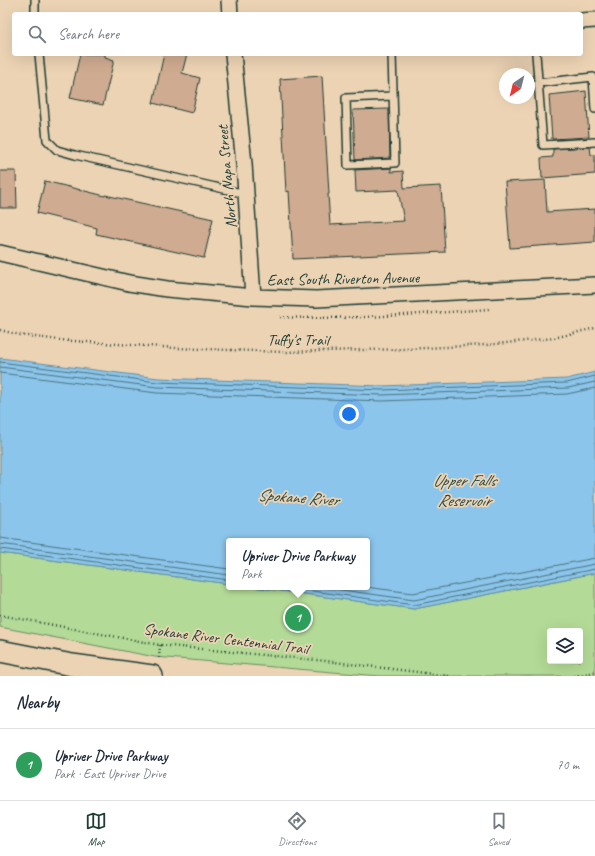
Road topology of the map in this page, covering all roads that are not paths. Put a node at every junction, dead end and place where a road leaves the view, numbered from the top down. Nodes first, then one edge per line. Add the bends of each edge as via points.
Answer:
1 (35, 0) edge
2 (228, 0) edge
3 (35, 12) edge
4 (230, 12) edge
5 (595, 20) edge
6 (583, 21) edge
7 (39, 56) edge
8 (233, 56) edge
9 (392, 56) edge
10 (536, 56) edge
11 (538, 83) junction
12 (393, 96) junction
13 (595, 109) edge
14 (595, 142) edge
15 (246, 194) junction
16 (0, 253) edge
17 (595, 284) edge
18 (253, 297) junction
19 (0, 651) edge
20 (152, 676) edge

1 - 3 lane
2 - 4 street
5 - 6 street
7 - 15 lane via 47,140 57,150
8 - 15 street, North Napa Street
9 - 12 lane
10 - 11 lane
11 - 13 lane via 593,77
11 - 14 lane via 543,145
12 - 12 lane via 346,98 348,165 395,163
15 - 18 street, North Napa Street
16 - 18 street, East South Riverton Avenue via 167,289
17 - 18 street, East South Riverton Avenue via 316,299
19 - 20 street via 72,665

